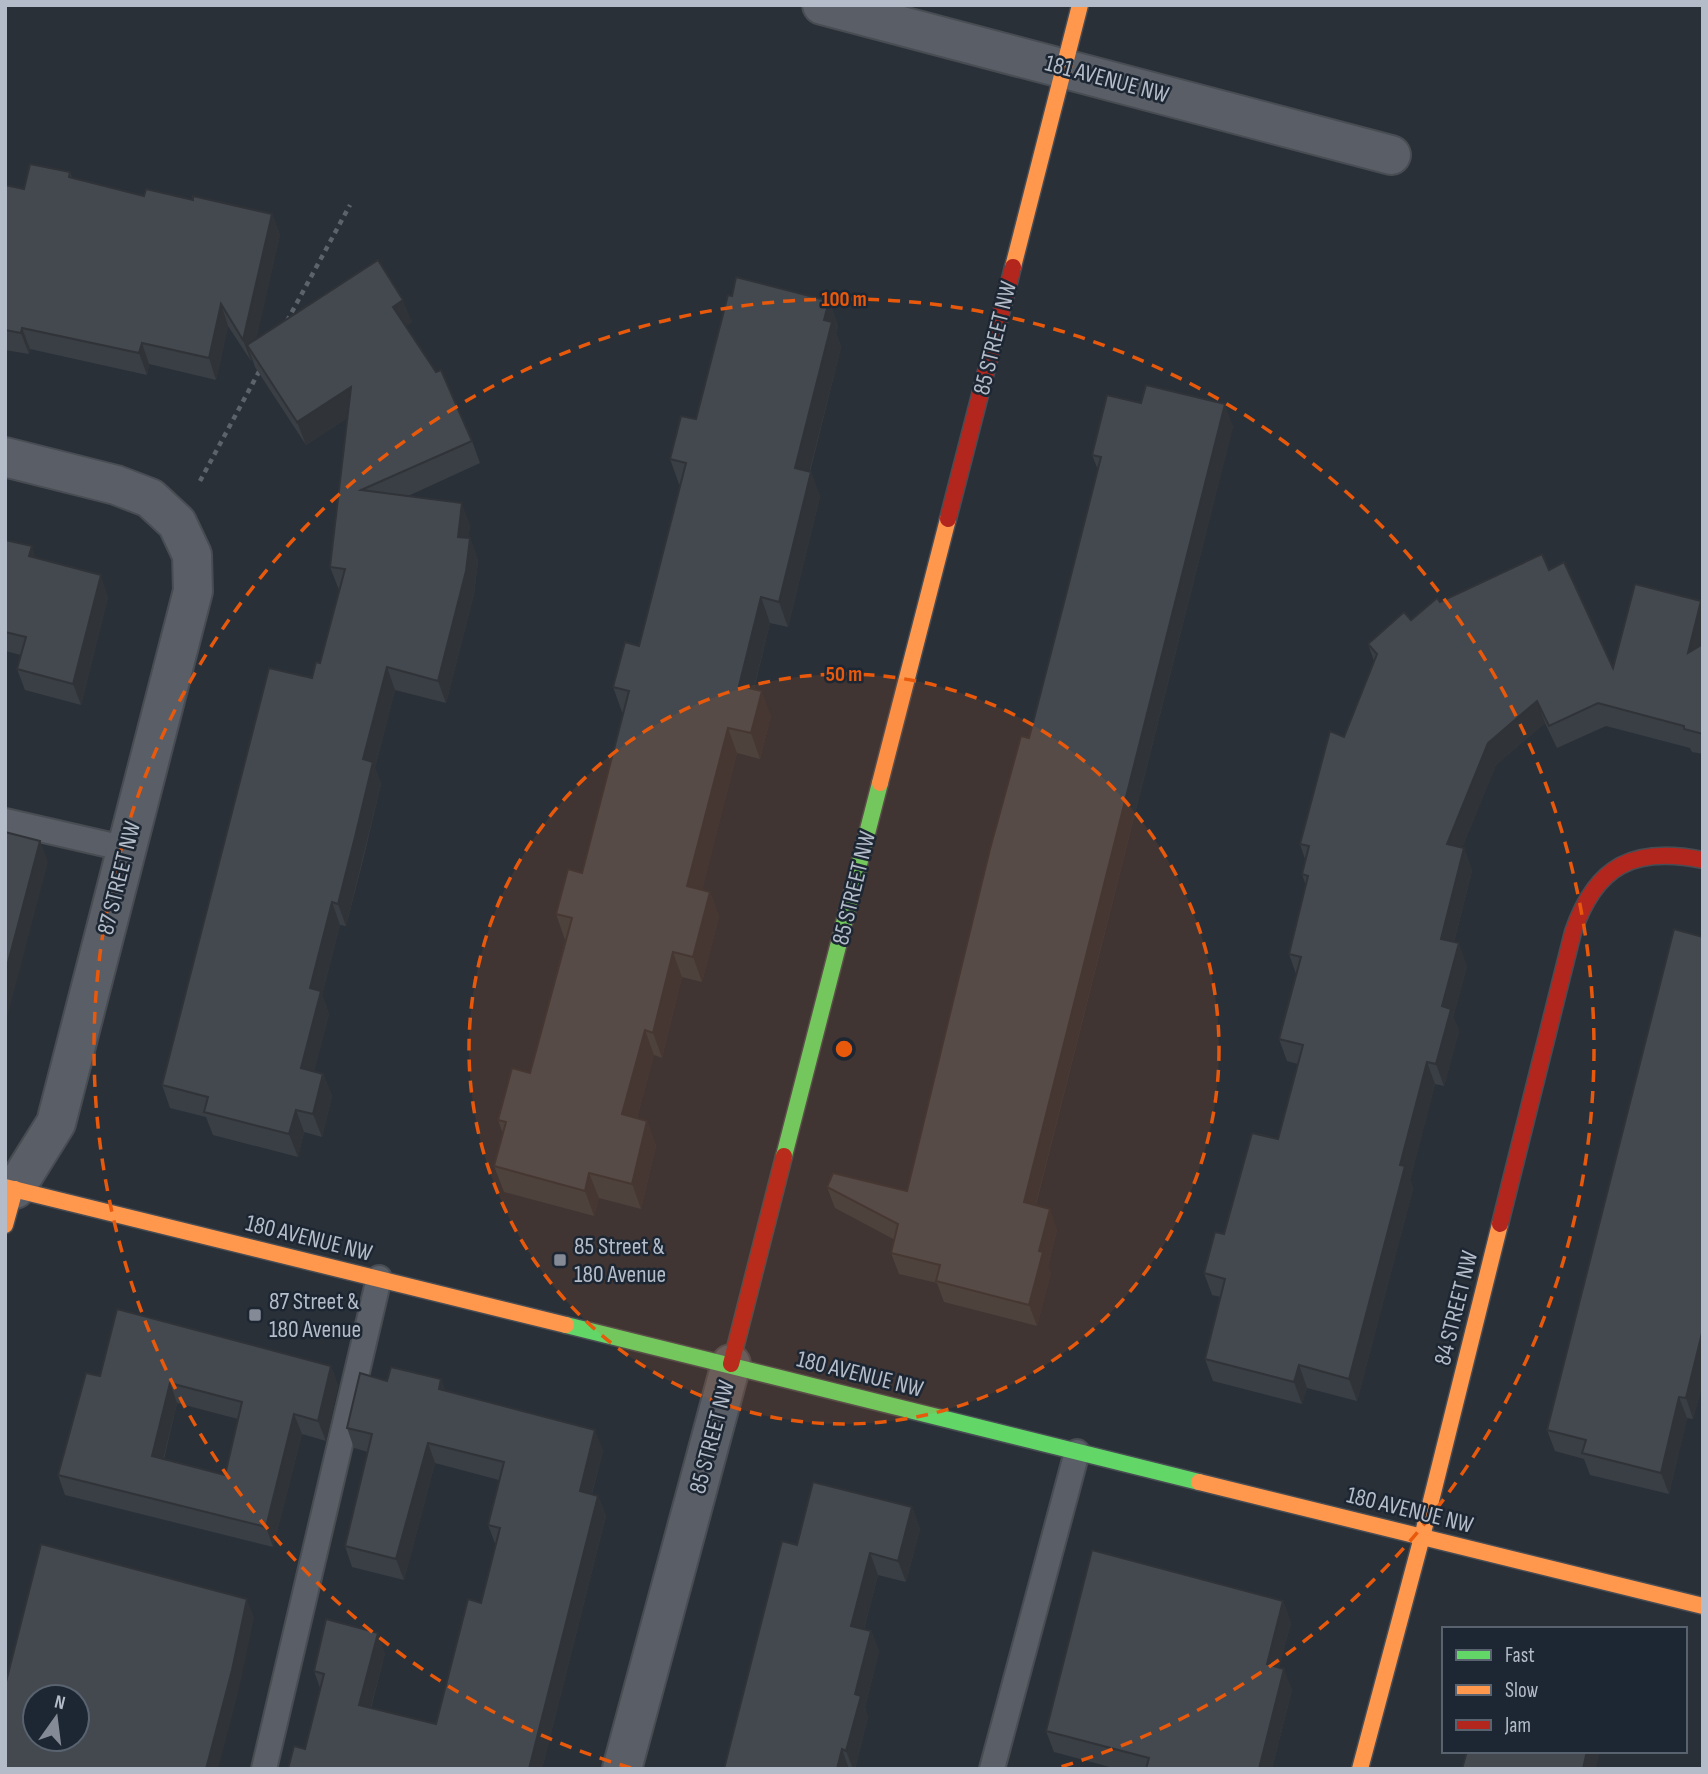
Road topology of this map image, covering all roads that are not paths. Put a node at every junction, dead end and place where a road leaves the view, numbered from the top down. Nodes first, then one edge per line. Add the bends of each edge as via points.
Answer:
1 (822, 5) edge
2 (1080, 5) edge
3 (1065, 67) junction
4 (1391, 155) dead end
5 (5, 457) edge
6 (5, 821) edge
7 (127, 849) junction
8 (1703, 860) edge
9 (8, 1200) edge
10 (379, 1279) junction
11 (731, 1364) junction
12 (1077, 1452) junction
13 (1422, 1537) junction
14 (1703, 1606) edge
15 (264, 1769) edge
16 (622, 1769) edge
17 (992, 1769) edge
18 (1360, 1769) edge

1 - 3 street, 181 AVENUE NW
2 - 3 street, 85 STREET NW
3 - 4 street, 181 AVENUE NW
3 - 11 street, 85 STREET NW
5 - 7 street, 87 STREET NW via 150,498 177,523 192,555 193,591
6 - 7 lane
7 - 9 street, 87 STREET NW via 56,1123
8 - 13 street, 84 STREET NW via 1659,855 1635,859 1614,869 1584,904 1573,932
9 - 10 street, 180 AVENUE NW
10 - 11 street, 180 AVENUE NW
10 - 15 lane
11 - 12 street, 180 AVENUE NW
11 - 16 street, 85 STREET NW
12 - 13 street, 180 AVENUE NW
12 - 17 lane
13 - 14 street, 180 AVENUE NW
13 - 18 street, 84 STREET NW

